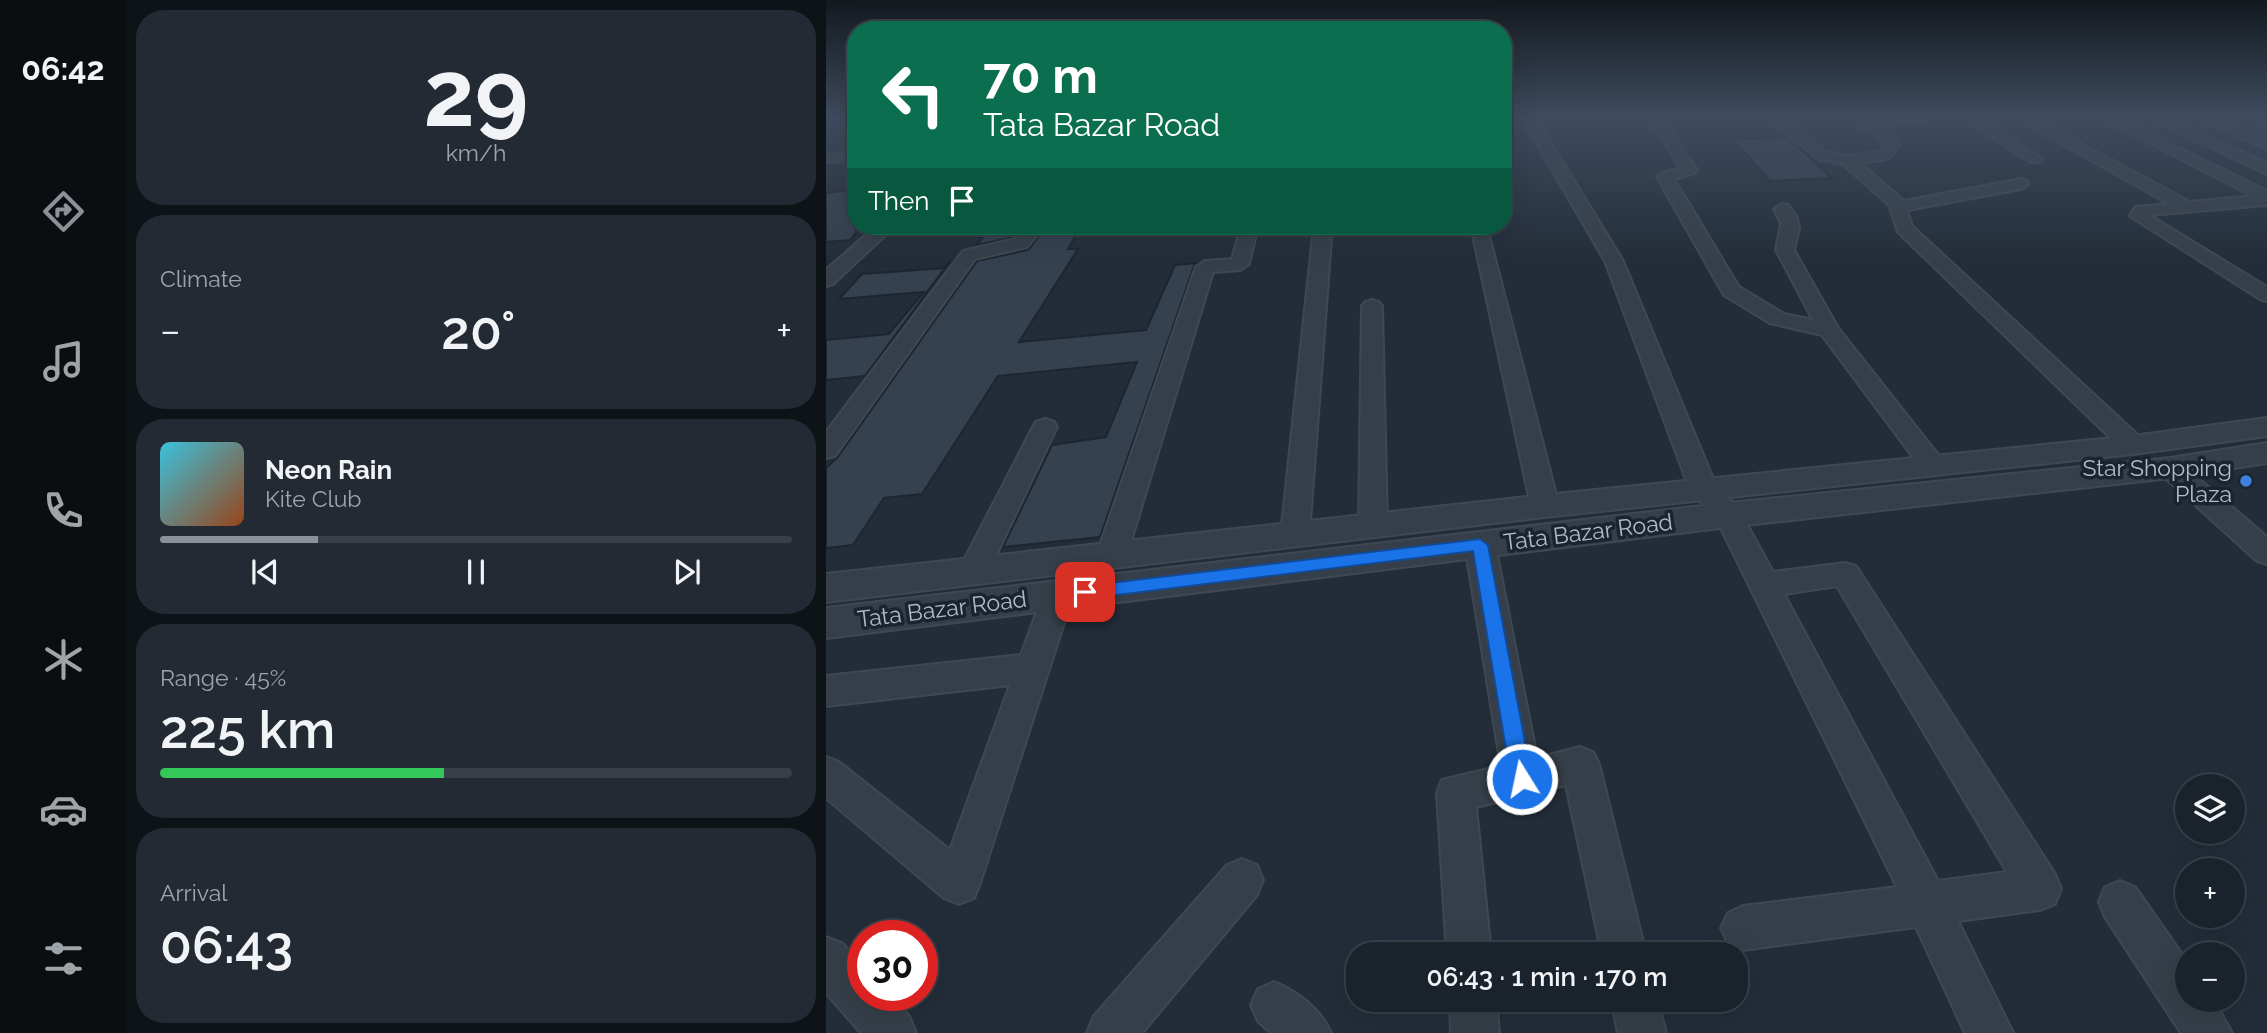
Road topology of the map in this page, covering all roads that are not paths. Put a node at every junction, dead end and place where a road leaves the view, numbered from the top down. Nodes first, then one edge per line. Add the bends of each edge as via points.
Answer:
1 (1557, 165) edge
2 (1686, 165) edge
3 (1853, 165) edge
4 (2111, 165) edge
5 (2200, 165) edge
6 (2021, 184) dead end
7 (2267, 199) edge
8 (1898, 206) junction
9 (2186, 206) junction
10 (1782, 209) dead end
11 (876, 235) edge
12 (1028, 235) edge
13 (1247, 235) edge
14 (1322, 235) edge
15 (1480, 235) edge
16 (826, 280) edge
17 (2267, 295) edge
18 (1372, 306) dead end
19 (1829, 330) junction
20 (1045, 427) dead end
21 (2267, 427) edge
22 (2133, 445) junction
23 (826, 450) edge
24 (2267, 453) edge
25 (1934, 467) junction
26 (2170, 468) junction
27 (1716, 503) junction
28 (1545, 506) junction
29 (1373, 526) junction
30 (1295, 535) junction
31 (1480, 545) junction
32 (1112, 554) junction
33 (2267, 554) edge
34 (974, 570) junction
35 (1764, 585) junction
36 (826, 588) edge
37 (1058, 595) junction
38 (826, 623) edge
39 (1034, 668) junction
40 (826, 691) edge
41 (826, 774) edge
42 (1522, 779) junction
43 (1242, 880) dead end
44 (2120, 902) dead end
45 (1927, 904) junction
46 (1743, 928) dead end
47 (1468, 942) edge
48 (1621, 942) edge
49 (826, 959) edge
50 (1474, 1012) edge
51 (1637, 1012) edge
52 (892, 1033) edge
53 (1111, 1033) edge
54 (1475, 1033) edge
55 (1642, 1033) edge
56 (1989, 1033) edge
57 (2208, 1033) edge

1 - 27 street via 1614,261
2 - 19 street via 1689,170 1665,177 1731,291 1777,319
3 - 8 street
4 - 9 street
5 - 7 street
6 - 8 street
7 - 9 street
8 - 22 street via 1904,228
9 - 17 street via 2141,211 2138,216
10 - 19 street via 1791,228 1785,250
11 - 16 street
12 - 23 street via 1021,243 969,255
13 - 32 street via 1240,264 1205,267
14 - 30 street
15 - 28 street
18 - 29 street
19 - 25 street
20 - 34 street
21 - 22 street, Tata Bazar Road
22 - 25 street, Tata Bazar Road
24 - 26 street, Tata Bazar Road
25 - 27 street, Tata Bazar Road
26 - 27 street, Tata Bazar Road
26 - 33 street
27 - 28 street, Tata Bazar Road
27 - 31 street, Tata Bazar Road
27 - 35 street
28 - 29 street, Tata Bazar Road
29 - 30 street, Tata Bazar Road
30 - 32 street, Tata Bazar Road
31 - 37 street, Tata Bazar Road
31 - 42 street
32 - 34 street, Tata Bazar Road
34 - 36 street, Tata Bazar Road
35 - 45 street
35 - 45 street via 1844,574 2040,889
37 - 38 street, Tata Bazar Road
37 - 39 street
39 - 40 street
39 - 41 street via 959,883
42 - 47 street via 1456,793
42 - 48 street via 1580,764
43 - 53 street
44 - 57 street
45 - 46 street
45 - 56 street
49 - 52 street
50 - 54 street
51 - 55 street

